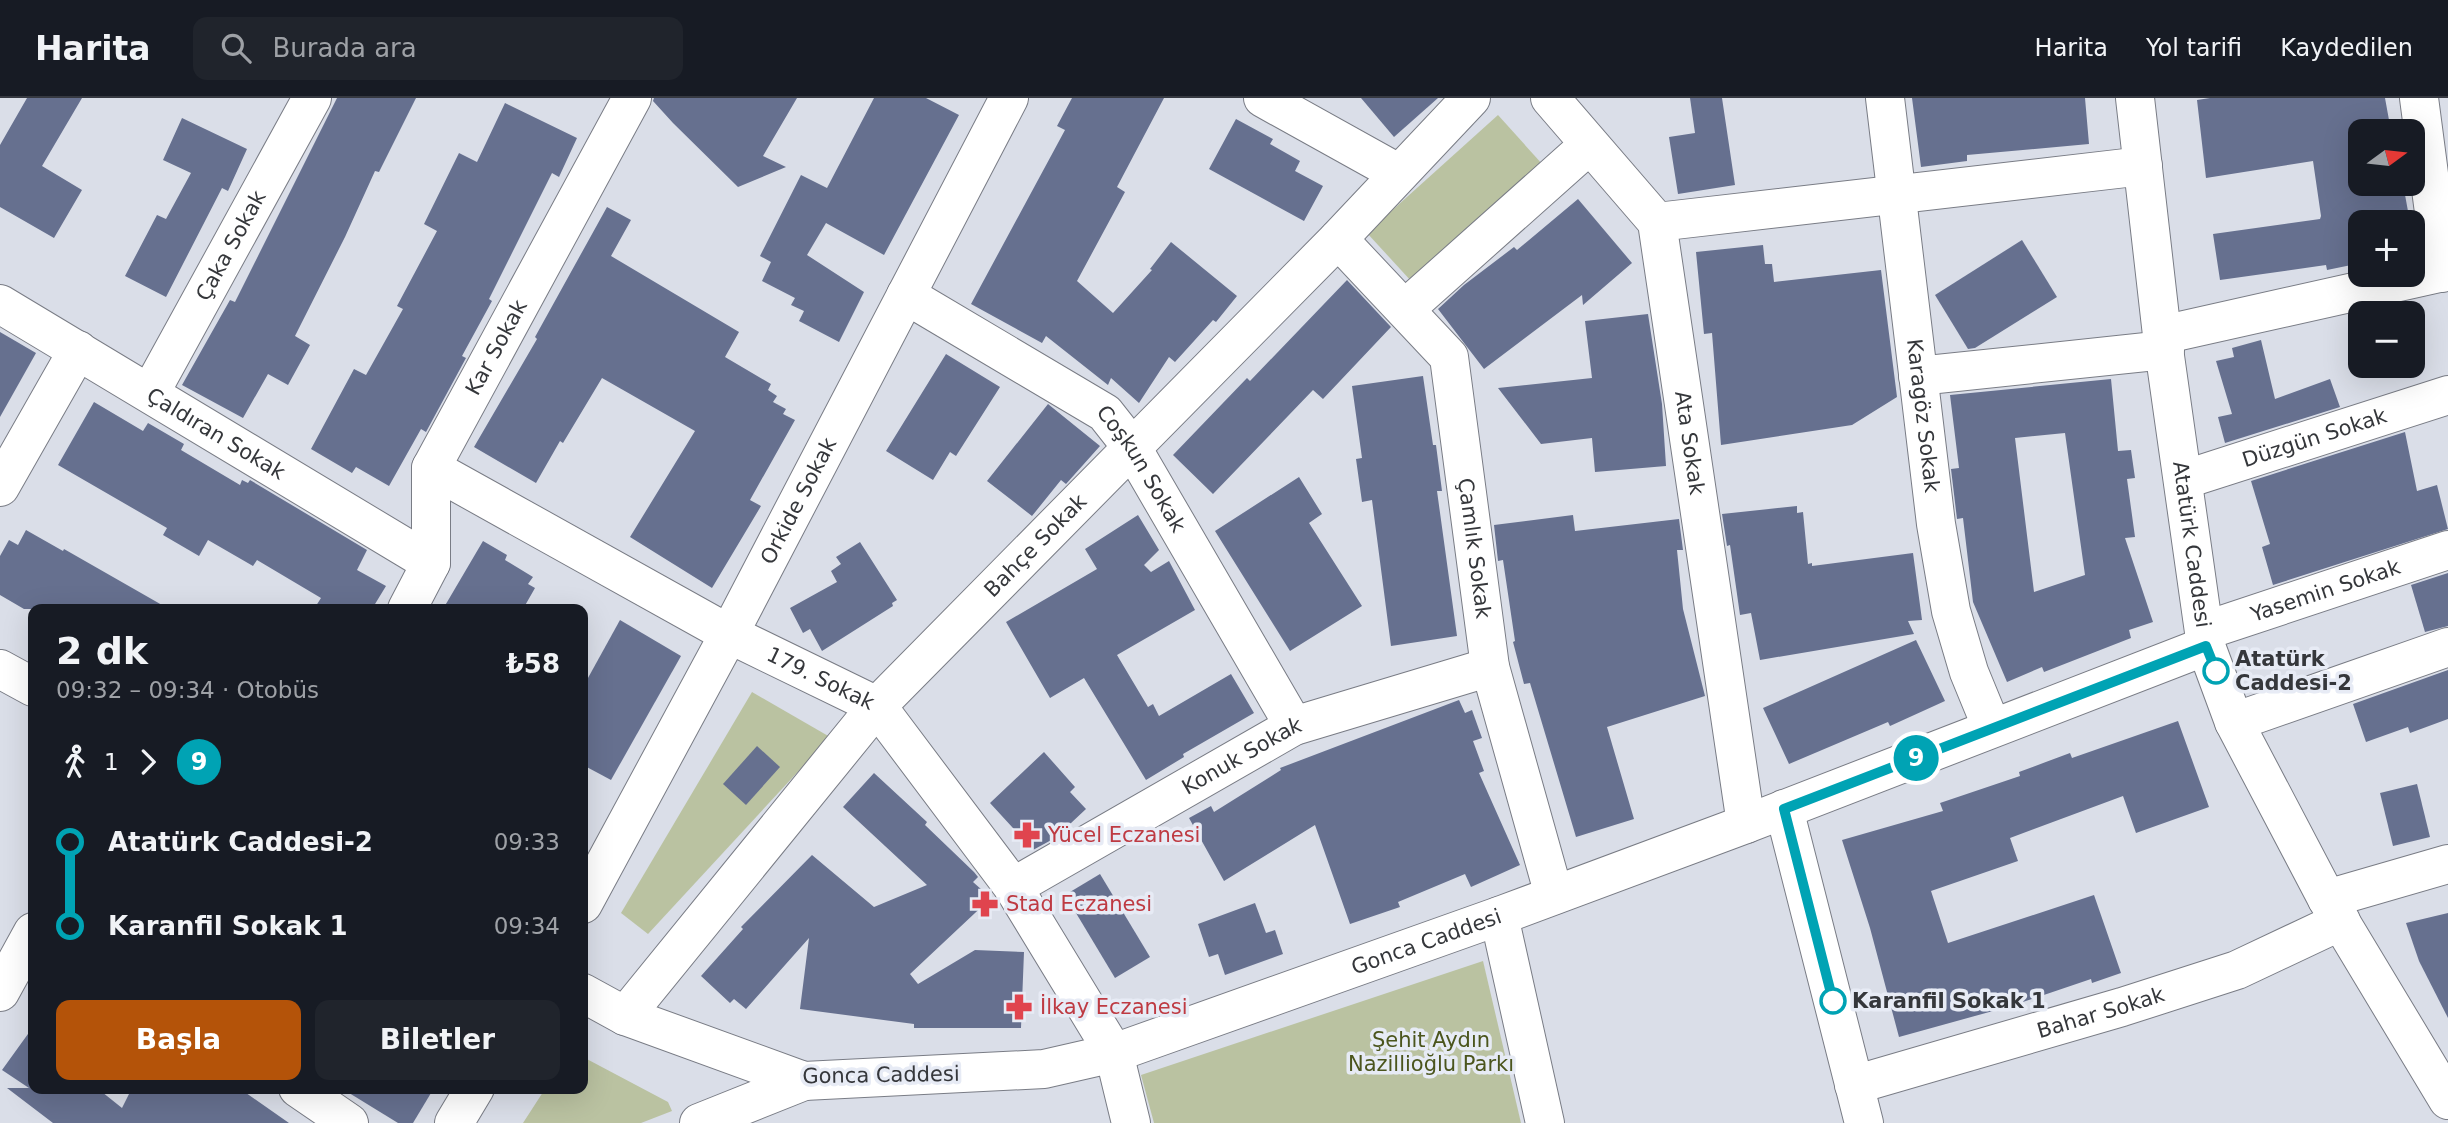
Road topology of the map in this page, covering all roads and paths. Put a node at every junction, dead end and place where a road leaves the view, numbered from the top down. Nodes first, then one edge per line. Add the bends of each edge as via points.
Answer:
1 (312, 98) edge
2 (632, 98) edge
3 (1009, 98) edge
4 (1263, 98) edge
5 (1471, 98) edge
6 (1550, 98) edge
7 (1885, 98) edge
8 (2135, 98) edge
9 (2419, 98) edge
10 (1590, 145) junction
11 (2143, 166) junction
12 (1398, 173) junction
13 (1897, 194) junction
14 (1657, 222) junction
15 (1338, 239) junction
16 (2445, 272) edge
17 (906, 295) junction
18 (0, 304) edge
19 (1405, 309) junction
20 (2163, 343) junction
21 (78, 350) junction
22 (1918, 376) junction
23 (150, 393) junction
24 (2448, 395) edge
25 (1131, 446) junction
26 (431, 468) junction
27 (2183, 480) junction
28 (0, 487) edge
29 (2448, 550) edge
30 (431, 563) junction
31 (410, 604) edge
32 (729, 634) junction
33 (2205, 638) junction
34 (2448, 648) edge
35 (1490, 667) junction
36 (0, 669) edge
37 (28, 684) edge
38 (877, 705) junction
39 (2234, 722) junction
40 (1294, 726) junction
41 (1992, 729) junction
42 (1784, 809) junction
43 (1746, 824) junction
44 (2448, 864) edge
45 (1013, 887) junction
46 (588, 895) edge
47 (1554, 895) junction
48 (2334, 910) junction
49 (1499, 916) junction
50 (28, 941) edge
51 (0, 992) edge
52 (588, 996) edge
53 (625, 1016) junction
54 (1114, 1053) junction
55 (804, 1081) junction
56 (1854, 1084) junction
57 (307, 1094) edge
58 (471, 1094) edge
59 (2448, 1100) edge
60 (349, 1123) edge
61 (454, 1123) edge
62 (699, 1123) edge
63 (1130, 1123) edge
64 (1545, 1123) edge
65 (1864, 1123) edge

1 - 23 street, Çaka Sokak
2 - 26 street, Kar Sokak
3 - 17 street, Orkide Sokak
4 - 12 street
5 - 12 street, Bahçe Sokak
6 - 10 street
7 - 13 street, Karagöz Sokak
8 - 11 street, Atatürk Caddesi
9 - 16 street
10 - 14 street
10 - 19 street
11 - 13 street
11 - 20 street, Atatürk Caddesi
12 - 15 street, Bahçe Sokak
13 - 14 street
13 - 22 street, Karagöz Sokak
14 - 43 street, Ata Sokak
15 - 19 street, Çamlık Sokak
15 - 25 street, Bahçe Sokak
16 - 20 street
17 - 25 street, Coşkun Sokak via 1105,413
17 - 32 street, Orkide Sokak
18 - 21 street, Çaldıran Sokak
19 - 35 street, Çamlık Sokak via 1449,357
20 - 22 street
20 - 27 street, Atatürk Caddesi
21 - 23 street, Çaldıran Sokak
21 - 28 street
22 - 41 street, Karagöz Sokak via 1951,611
23 - 30 street, Çaldıran Sokak
24 - 27 street, Düzgün Sokak
25 - 38 street, Bahçe Sokak
25 - 40 street, Coşkun Sokak
26 - 30 street, Kar Sokak
26 - 32 street, 179. Sokak
27 - 33 street, Atatürk Caddesi
29 - 33 street, Yasemin Sokak
30 - 31 street, Kar Sokak
32 - 38 street, 179. Sokak
32 - 46 street, Orkide Sokak
33 - 39 street, Atatürk Caddesi
33 - 41 street, Gonca Caddesi
34 - 39 street
35 - 40 street, Konuk Sokak
35 - 47 street, Çamlık Sokak
36 - 37 street
38 - 45 street, 179. Sokak
38 - 53 street, Bahçe Sokak
39 - 48 street, Atatürk Caddesi
40 - 45 street, Konuk Sokak
41 - 42 street, Gonca Caddesi
42 - 43 street, Gonca Caddesi
42 - 56 street
43 - 47 street, Gonca Caddesi
44 - 48 street, Bahar Sokak
45 - 54 street, 179. Sokak
47 - 49 street, Gonca Caddesi
48 - 56 street, Bahar Sokak via 2236,970
48 - 59 street, Atatürk Caddesi
49 - 54 street, Gonca Caddesi
49 - 64 street
50 - 51 street
52 - 53 street, Gonca Caddesi
53 - 55 street, Gonca Caddesi
54 - 55 street, Gonca Caddesi via 1044,1069
54 - 63 street, 179. Sokak
55 - 62 street
56 - 65 street
57 - 60 street
58 - 61 street

